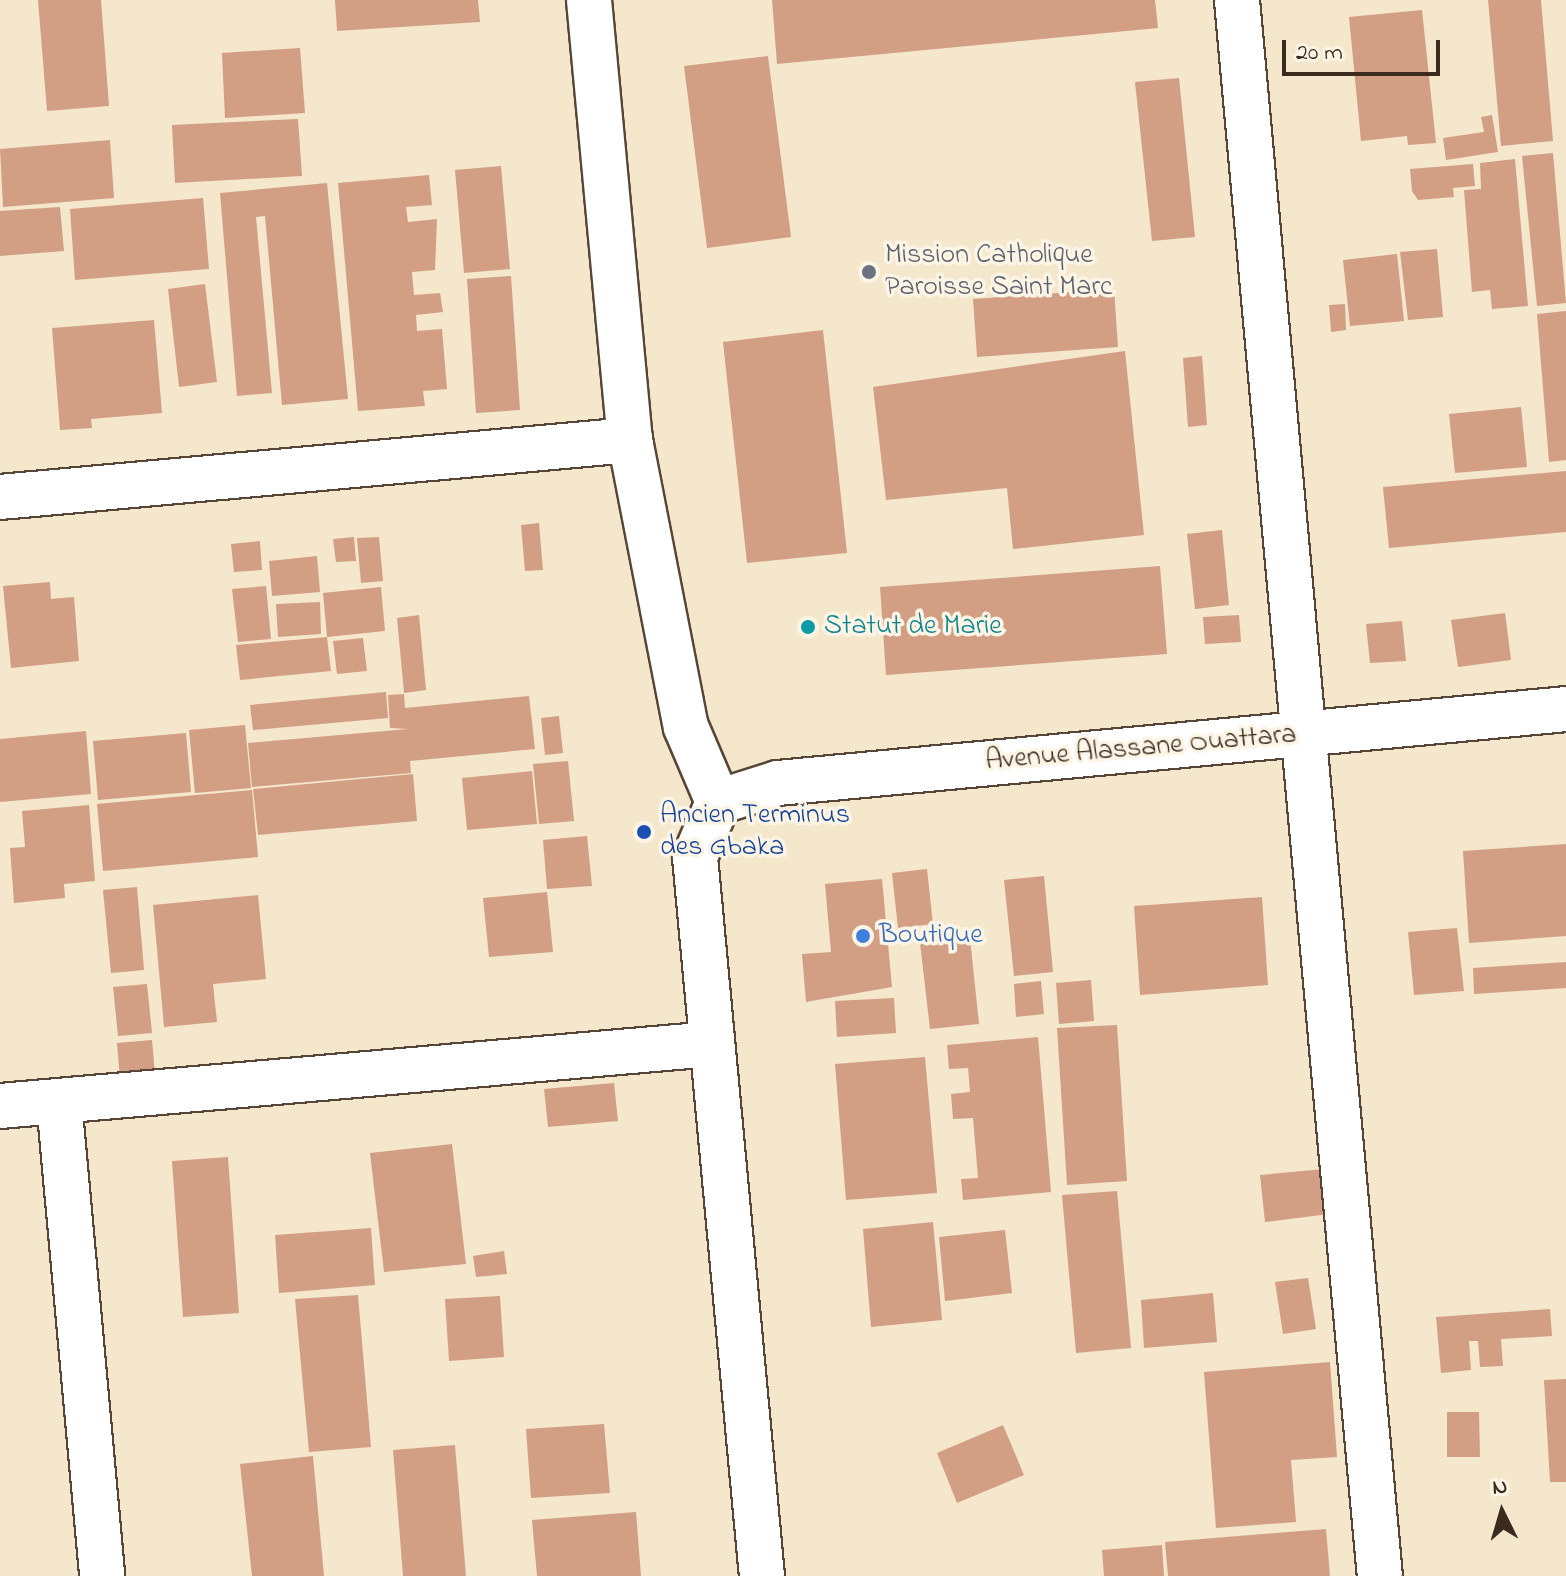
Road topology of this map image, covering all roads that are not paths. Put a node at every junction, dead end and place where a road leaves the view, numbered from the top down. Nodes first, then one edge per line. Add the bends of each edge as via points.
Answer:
1 (589, 0) edge
2 (1237, 0) edge
3 (630, 440) junction
4 (0, 497) edge
5 (1566, 709) edge
6 (1303, 733) junction
7 (718, 802) junction
8 (711, 1044) junction
9 (59, 1101) junction
10 (0, 1106) edge
11 (102, 1576) edge
12 (762, 1576) edge
13 (1380, 1576) edge

1 - 3 street
2 - 6 street
3 - 4 street
3 - 7 street via 686,727
5 - 6 street, Avenue Alassane Ouattara
6 - 7 street, Avenue Alassane Ouattara via 778,783
6 - 13 street
7 - 8 street via 695,857
8 - 9 street
8 - 12 street
9 - 10 street
9 - 11 street

